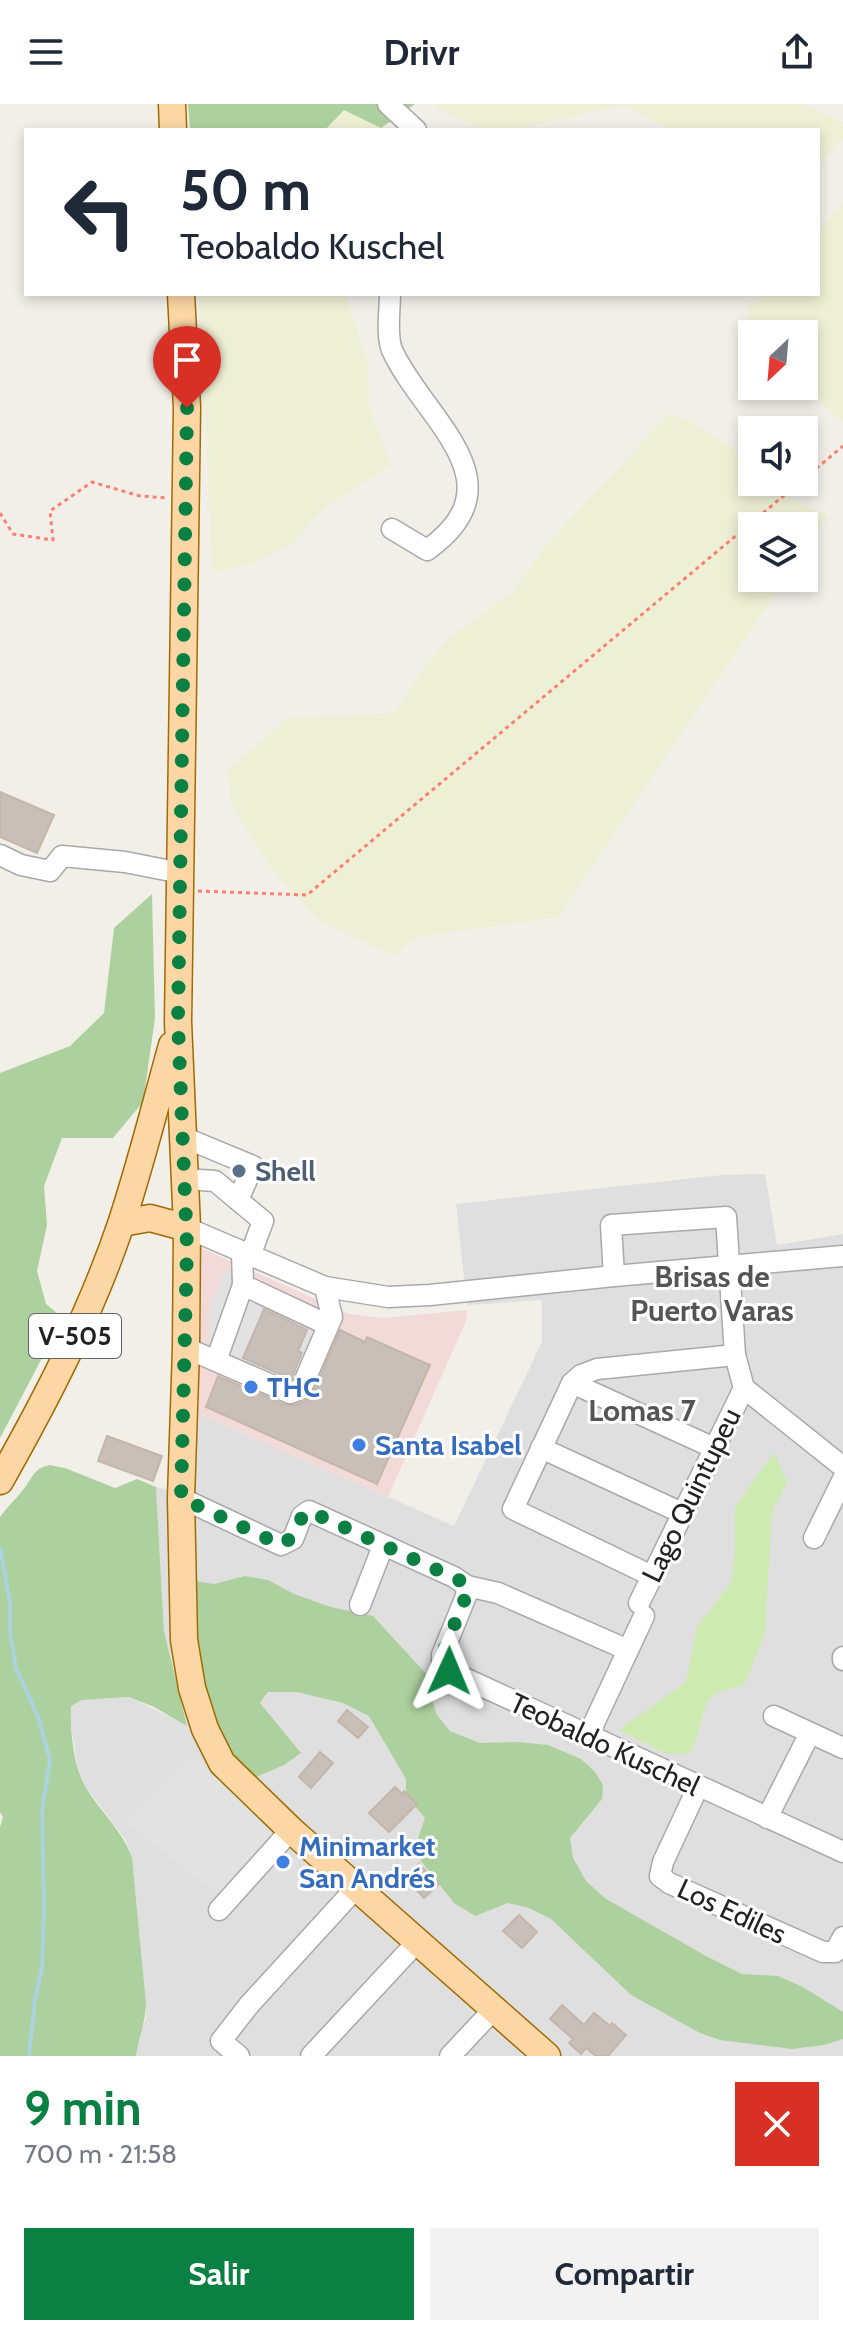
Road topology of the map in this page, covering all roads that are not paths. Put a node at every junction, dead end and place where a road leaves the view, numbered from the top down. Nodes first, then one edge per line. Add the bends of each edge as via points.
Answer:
1 (172, 104) edge
2 (388, 104) edge
3 (173, 128) edge
4 (414, 128) edge
5 (181, 296) edge
6 (390, 296) edge
7 (392, 529) dead end
8 (0, 855) edge
9 (180, 882) junction
10 (178, 1022) junction
11 (183, 1137) junction
12 (185, 1179) junction
13 (238, 1200) junction
14 (122, 1223) junction
15 (187, 1228) junction
16 (246, 1254) junction
17 (843, 1256) edge
18 (729, 1265) junction
19 (614, 1276) junction
20 (243, 1285) junction
21 (325, 1287) junction
22 (328, 1325) junction
23 (186, 1348) junction
24 (735, 1355) junction
25 (216, 1361) junction
26 (572, 1383) junction
27 (744, 1388) junction
28 (541, 1448) junction
29 (714, 1448) junction
30 (843, 1467) edge
31 (843, 1479) edge
32 (0, 1481) edge
33 (181, 1498) junction
34 (682, 1513) junction
35 (814, 1538) dead end
36 (383, 1546) junction
37 (652, 1576) junction
38 (467, 1586) junction
39 (360, 1605) dead end
40 (628, 1650) junction
41 (774, 1716) dead end
42 (810, 1733) junction
43 (588, 1736) junction
44 (843, 1748) edge
45 (698, 1787) junction
46 (767, 1818) junction
47 (291, 1830) junction
48 (843, 1852) edge
49 (356, 1888) junction
50 (219, 1910) dead end
51 (843, 1937) edge
52 (417, 1942) junction
53 (494, 2009) junction
54 (239, 2056) edge
55 (311, 2056) edge
56 (450, 2056) edge
57 (547, 2056) edge

1 - 3 main road
2 - 4 street
5 - 9 main road via 187,408
6 - 7 street via 390,347 460,452 468,489 465,509 455,524 427,550
8 - 9 street via 50,871 62,856 125,862
9 - 10 main road
10 - 11 main road
10 - 14 main road
11 - 12 main road
11 - 13 street via 253,1166
12 - 13 street via 215,1181
12 - 15 main road
13 - 16 street via 263,1221
14 - 15 main road via 150,1218
14 - 32 main road, V-505 via 75,1336
15 - 16 street
15 - 23 main road
16 - 20 street
16 - 21 street
17 - 18 street
18 - 19 street
18 - 19 street via 726,1217 611,1225
18 - 24 street
19 - 21 street via 409,1297
20 - 22 street
20 - 25 street
21 - 22 street via 332,1317
22 - 25 street via 301,1389 290,1393
23 - 25 street
23 - 33 main road
24 - 26 street via 597,1369
24 - 27 street
26 - 28 street
26 - 29 street
27 - 29 street, Lago Quintupeu
27 - 30 street
28 - 34 street
28 - 37 street via 513,1509
29 - 34 street, Lago Quintupeu
31 - 35 street
33 - 36 street via 281,1545 293,1539 309,1511
33 - 47 main road via 184,1640 199,1711 222,1763
34 - 37 street, Lago Quintupeu
36 - 38 street
36 - 39 street
37 - 40 street, Lago Quintupeu
38 - 40 street via 498,1593
38 - 43 street, Teobaldo Kuschel via 442,1664
40 - 43 street, Lago Quintupeu
41 - 42 street
42 - 44 street
42 - 46 street
43 - 45 street, Teobaldo Kuschel
45 - 46 street, Teobaldo Kuschel
45 - 51 street, Los Ediles via 660,1876 823,1952 835,1952
46 - 48 street, Teobaldo Kuschel
47 - 49 main road
47 - 50 street
49 - 52 main road
49 - 54 street via 221,2041
52 - 53 main road
52 - 55 street
53 - 56 street
53 - 57 main road

